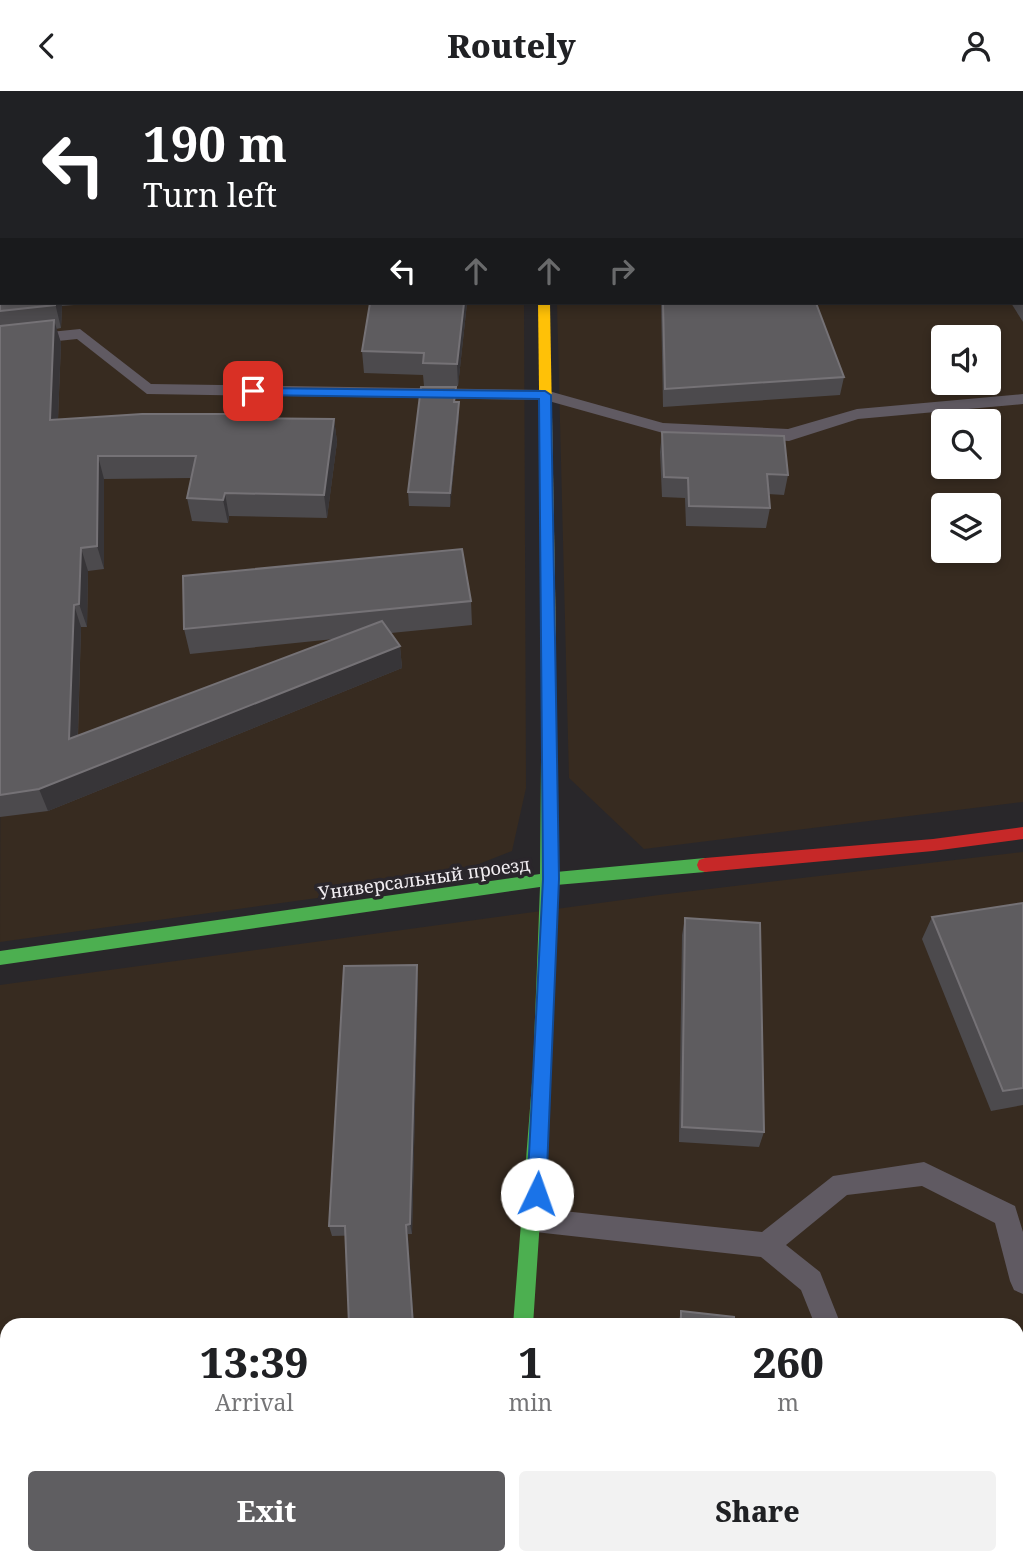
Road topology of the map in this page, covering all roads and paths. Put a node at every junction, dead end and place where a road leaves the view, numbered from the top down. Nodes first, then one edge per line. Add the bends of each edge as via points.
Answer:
1 (544, 305) edge
2 (0, 342) edge
3 (545, 395) junction
4 (1023, 398) edge
5 (1023, 833) edge
6 (551, 879) junction
7 (0, 958) edge
8 (535, 1220) junction
9 (766, 1245) junction
10 (1023, 1281) edge
11 (524, 1318) edge
12 (825, 1318) edge

1 - 3 street
2 - 3 lane via 80,334 147,390
3 - 4 lane via 663,428 789,435 857,414
3 - 6 street
5 - 6 street, Универсальный проезд
6 - 7 street, Универсальный проезд
6 - 8 street
8 - 9 lane
8 - 11 street
9 - 10 lane via 842,1184 924,1174 1006,1215
9 - 12 lane via 811,1281

